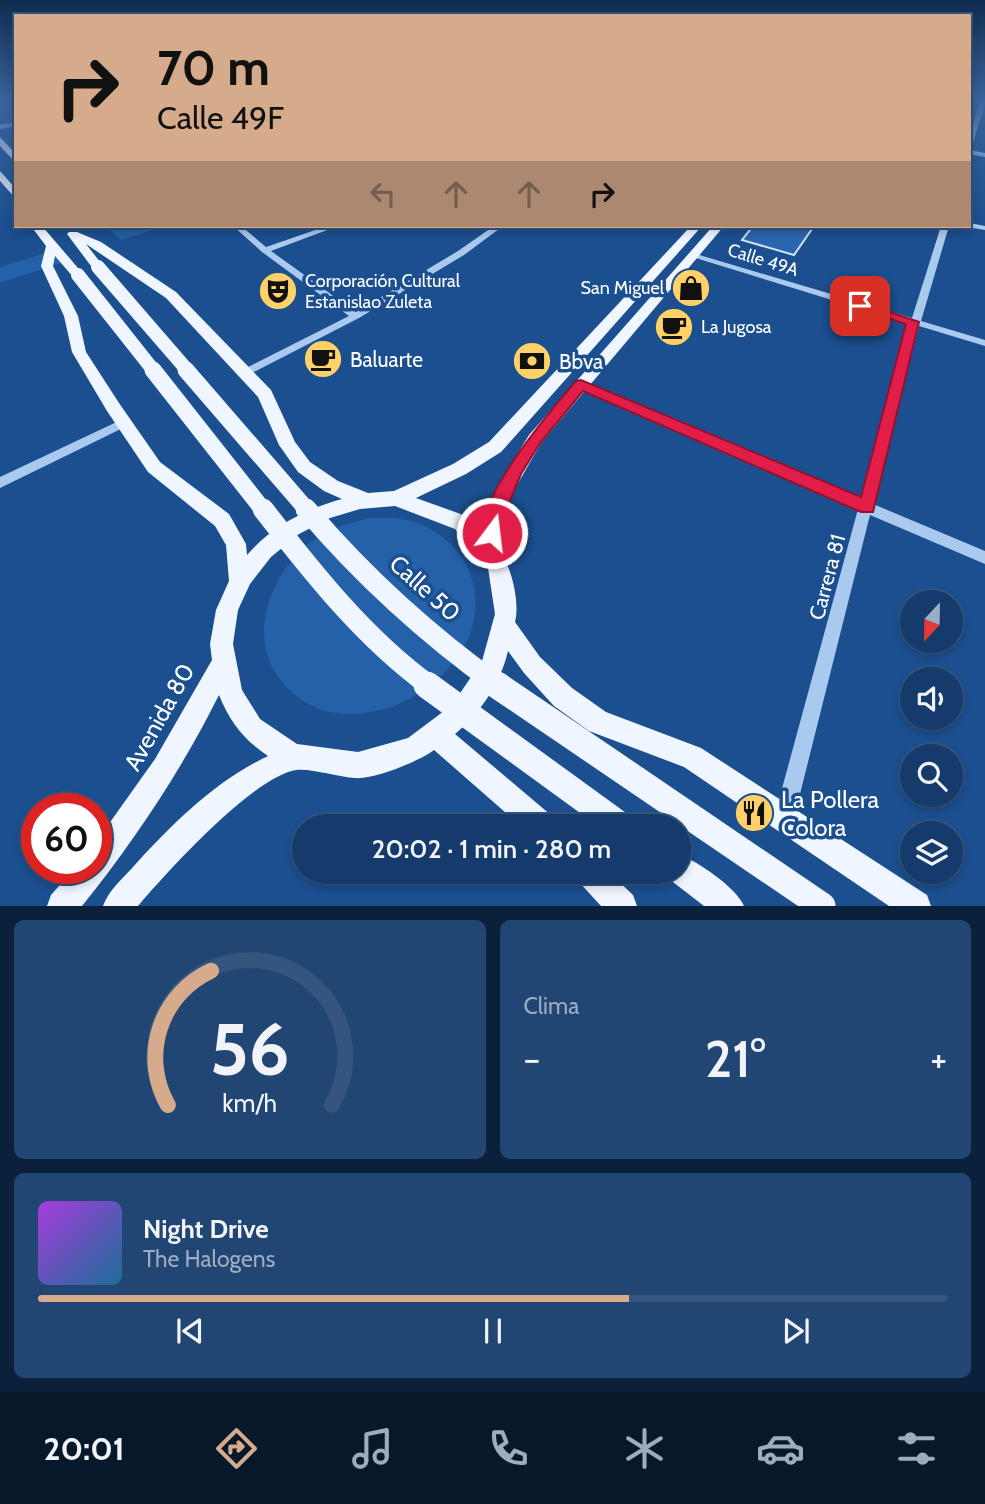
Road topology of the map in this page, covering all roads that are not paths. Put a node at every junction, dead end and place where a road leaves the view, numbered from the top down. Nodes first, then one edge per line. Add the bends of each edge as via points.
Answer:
1 (3, 143) edge
2 (14, 158) edge
3 (0, 174) edge
4 (14, 194) edge
5 (38, 228) edge
6 (239, 228) edge
7 (328, 228) edge
8 (496, 228) edge
9 (695, 228) edge
10 (717, 228) edge
11 (944, 228) edge
12 (70, 230) edge
13 (52, 246) junction
14 (265, 250) junction
15 (693, 256) junction
16 (88, 271) junction
17 (356, 316) junction
18 (913, 322) junction
19 (985, 343) edge
20 (246, 372) junction
21 (581, 385) junction
22 (123, 423) junction
23 (0, 483) edge
24 (396, 498) junction
25 (363, 499) junction
26 (867, 507) junction
27 (489, 551) junction
28 (985, 558) edge
29 (240, 582) junction
30 (505, 627) junction
31 (222, 665) junction
32 (437, 735) junction
33 (295, 757) junction
34 (528, 814) edge
35 (605, 814) edge
36 (784, 818) junction
37 (112, 843) edge
38 (691, 878) edge
39 (80, 884) edge
40 (601, 884) edge
41 (62, 905) edge
42 (118, 905) edge
43 (622, 905) edge
44 (729, 905) edge
45 (822, 905) edge
46 (916, 905) edge

1 - 2 main road
3 - 4 main road
5 - 13 main road, Calle 50
6 - 14 street
7 - 14 street
8 - 17 street
9 - 24 main road via 495,447 476,461
10 - 15 main road
11 - 18 street, Carrera 81
12 - 16 main road, Calle 50
12 - 20 main road via 172,295
13 - 16 main road, Calle 50
13 - 22 main road via 47,266 63,294 79,352
14 - 17 street
15 - 18 street, Calle 49A
15 - 21 main road
16 - 35 main road, Calle 50, bridge via 316,577 361,626 421,680
16 - 45 main road, Calle 50, bridge via 343,552 446,648
17 - 20 street
18 - 19 street, Calle 49A
18 - 26 street, Carrera 81
20 - 25 main road via 265,394 288,445 304,467 331,486
21 - 26 street
21 - 27 main road via 514,471 495,515
22 - 23 street
22 - 29 main road via 154,467 222,520 236,544
24 - 25 main road
24 - 27 main road via 449,513 471,529
25 - 29 main road via 328,508 294,525 255,560
26 - 28 street
26 - 36 street, Carrera 81
27 - 30 main road via 506,599
29 - 31 main road via 222,636
30 - 32 main road via 495,666 471,704
30 - 36 main road via 563,697 598,722 692,757
31 - 33 main road via 233,703 258,735
31 - 37 main road, Avenida 80 via 166,769
32 - 33 main road via 403,753 366,764 329,765
32 - 34 main road
33 - 42 main road via 256,776 220,804 180,838
36 - 46 main road
38 - 44 main road
39 - 41 main road, Avenida 80
40 - 43 main road

